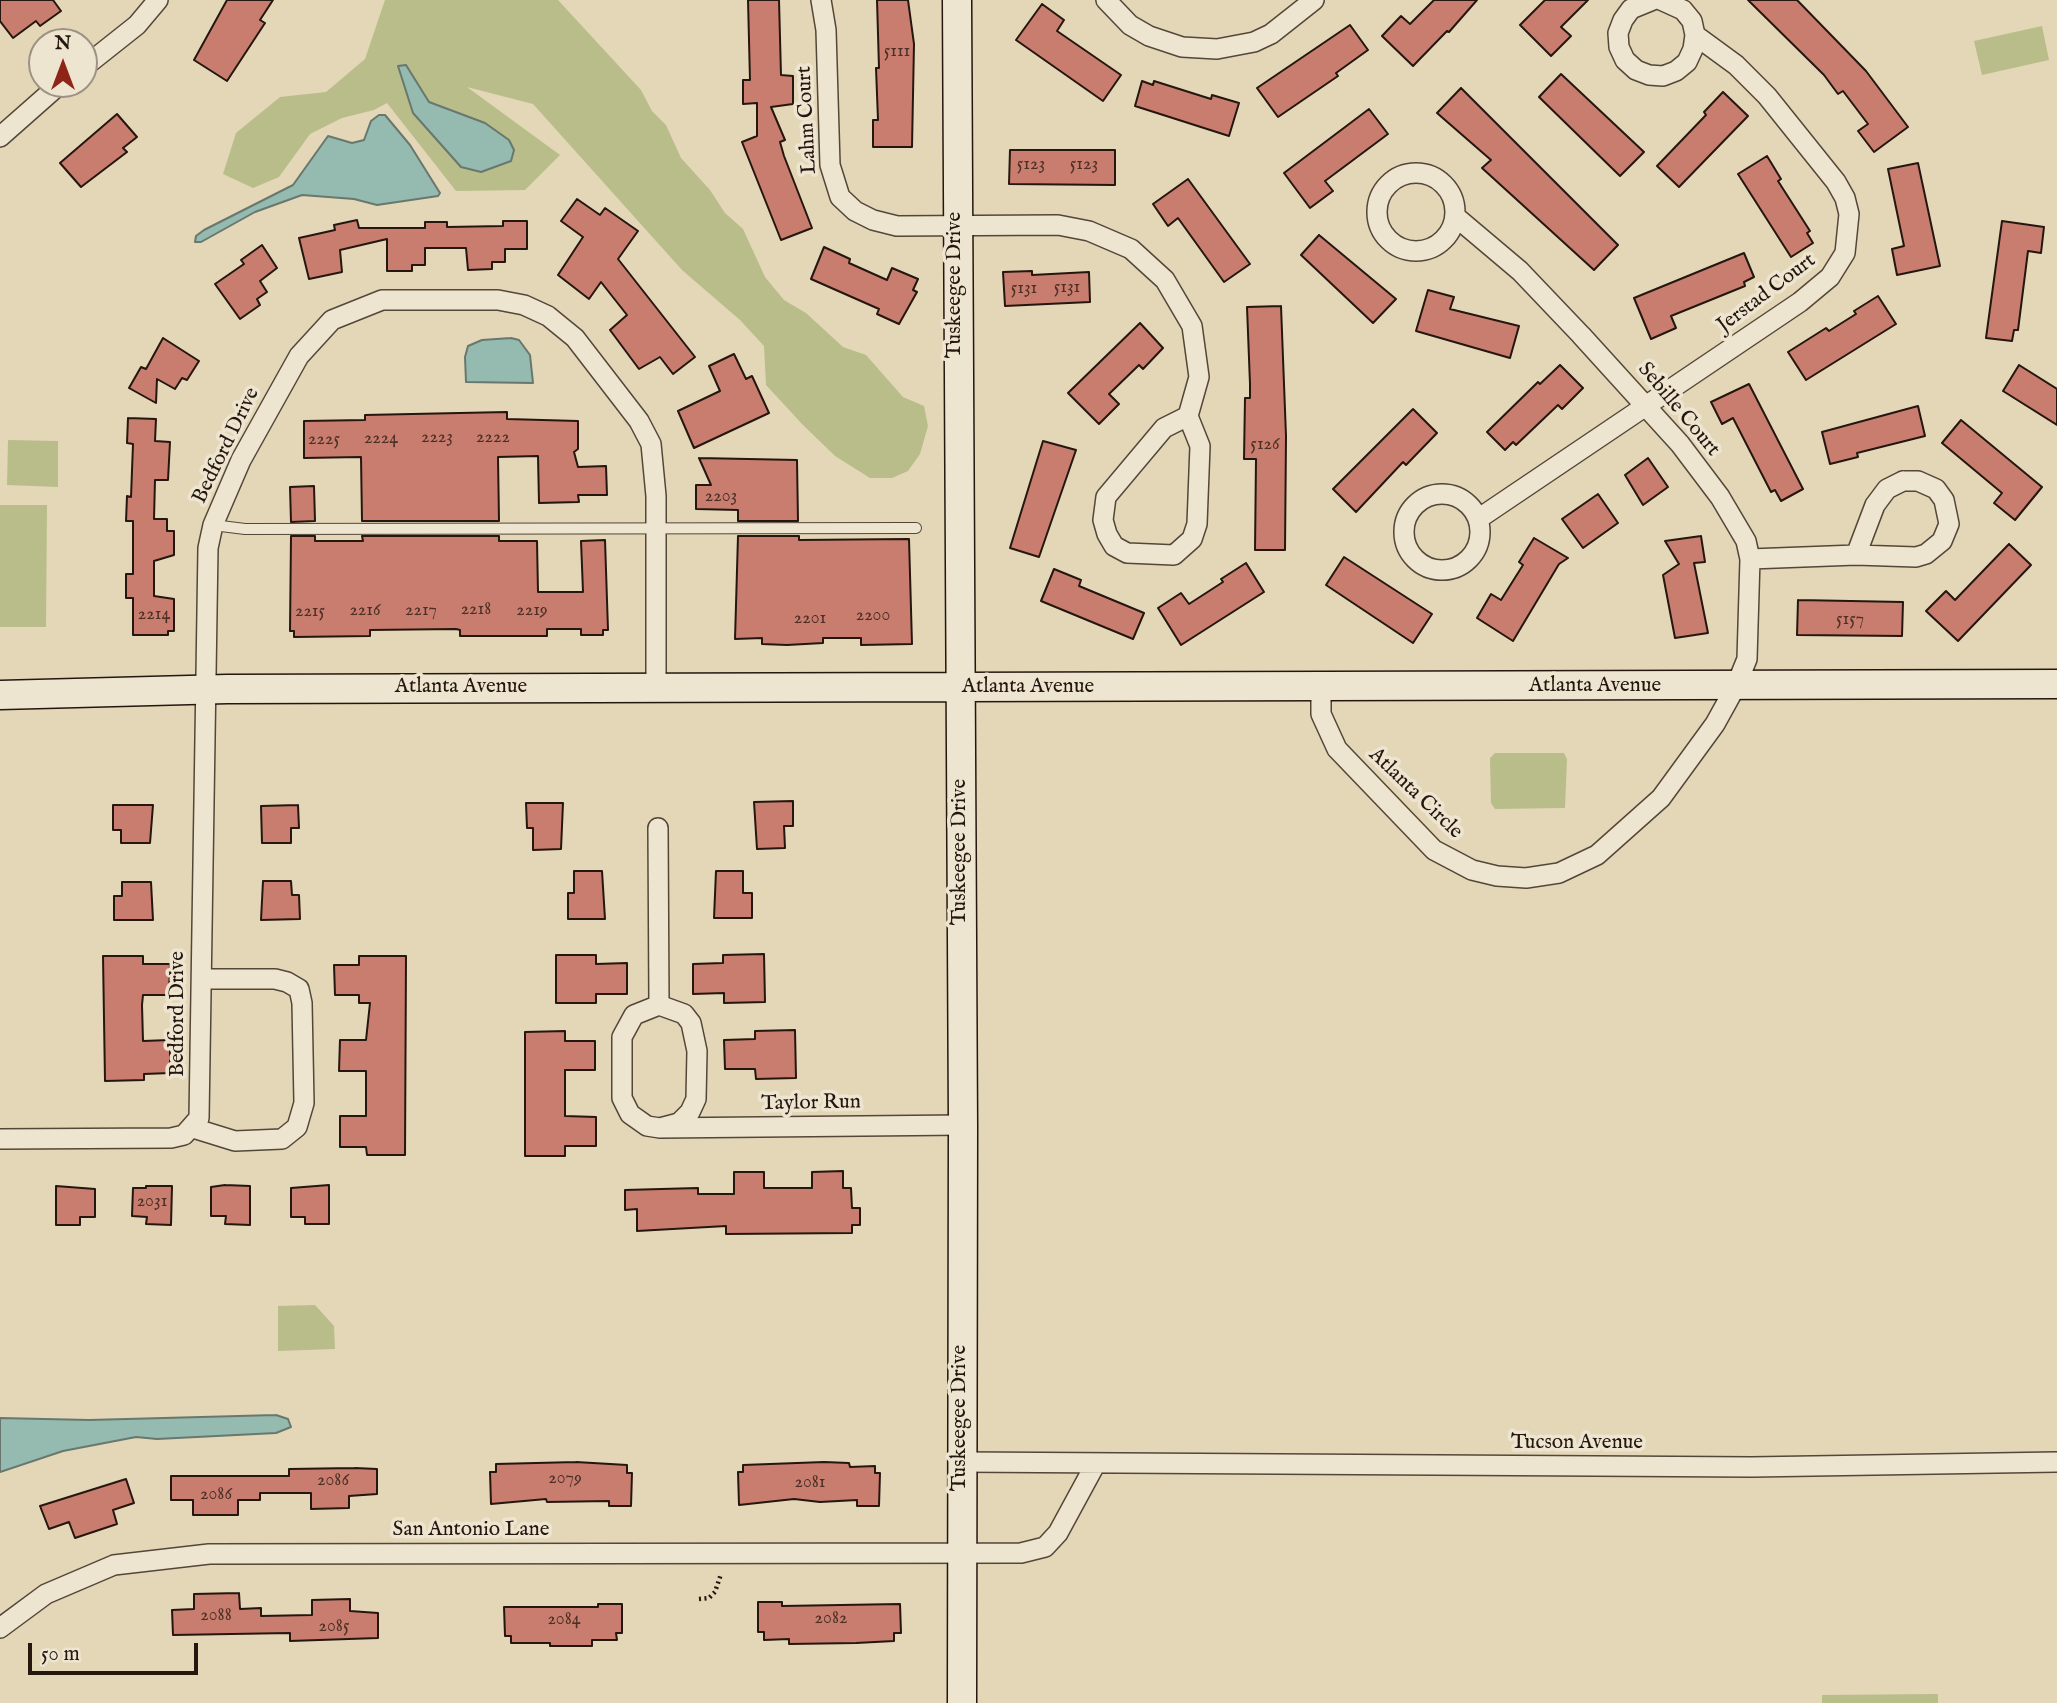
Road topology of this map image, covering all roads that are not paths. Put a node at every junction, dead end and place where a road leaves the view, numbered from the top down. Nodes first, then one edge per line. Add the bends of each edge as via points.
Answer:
1 (158, 0) edge
2 (821, 0) edge
3 (957, 0) edge
4 (1106, 0) edge
5 (1314, 0) edge
6 (1653, 0) edge
7 (1661, 0) edge
8 (1695, 35) junction
9 (98, 56) edge
10 (44, 98) edge
11 (0, 137) edge
12 (1456, 217) junction
13 (956, 225) junction
14 (1643, 406) junction
15 (1188, 416) junction
16 (1478, 519) dead end
17 (213, 525) junction
18 (656, 528) junction
19 (916, 528) dead end
20 (1856, 555) junction
21 (1750, 559) junction
22 (2057, 684) edge
23 (1736, 686) junction
24 (1321, 687) junction
25 (656, 688) junction
26 (960, 688) junction
27 (205, 689) junction
28 (0, 695) edge
29 (658, 828) dead end
30 (202, 979) junction
31 (659, 1005) junction
32 (963, 1125) junction
33 (194, 1128) junction
34 (660, 1128) junction
35 (0, 1139) edge
36 (961, 1462) junction
37 (2057, 1462) edge
38 (1096, 1463) junction
39 (960, 1553) junction
40 (0, 1629) edge
41 (962, 1703) edge

1 - 9 street via 137,25
2 - 13 street, Lahm Court via 830,165 840,197 855,211 897,226
3 - 13 street, Tuskeegee Drive
4 - 5 street via 1130,25 1149,36 1174,46 1217,49 1271,34
6 - 8 street via 1631,9 1618,33 1625,60 1636,70 1663,76 1676,71 1687,62
7 - 8 street, Jerstad Court via 1683,10
8 - 14 street, Jerstad Court via 1730,60 1767,96 1836,182 1849,214 1848,238 1838,266 1815,290
10 - 11 street
12 - 12 street, Sebille Court via 1442,242 1415,251 1389,240 1377,214 1386,187 1404,176 1425,174 1449,190
12 - 14 street, Sebille Court via 1520,271
13 - 15 street, Lahm Court via 1058,225 1089,231 1131,249 1165,280 1192,326 1199,377
13 - 26 street, Tuskeegee Drive
14 - 16 street, Jerstad Court
14 - 21 street, Sebille Court via 1680,444 1720,497 1746,541
15 - 15 street via 1164,428 1106,497 1104,527 1114,546 1127,553 1174,555 1192,539 1197,524 1200,446
17 - 18 lane via 246,529
17 - 18 street, Bedford Drive via 241,460 299,356 332,320 382,300 498,300 524,305 563,326 639,421 651,444
17 - 27 street, Bedford Drive via 208,548
18 - 19 lane
18 - 25 street, Bedford Drive
20 - 20 street via 1916,557 1935,549 1949,524 1944,500 1936,489 1918,481 1903,481 1886,489
20 - 21 street
21 - 23 street, Sebille Court via 1748,653
22 - 23 street, Atlanta Avenue
23 - 24 street, Atlanta Avenue
23 - 24 street, Atlanta Circle via 1661,798 1609,846 1559,873 1518,878 1472,870 1434,850 1337,749 1321,714
24 - 26 street, Atlanta Avenue
25 - 26 street, Atlanta Avenue
25 - 27 street, Atlanta Avenue
26 - 32 street, Tuskeegee Drive
27 - 28 street, Atlanta Avenue
27 - 30 street, Bedford Drive
29 - 31 street
30 - 33 street, Bedford Drive via 201,1107
30 - 33 street via 275,979 299,989 304,1103 297,1127 282,1139 235,1141
31 - 34 street via 684,1014 691,1023 697,1051 696,1099 690,1112 679,1123
31 - 34 street, Taylor Run via 641,1010 625,1027 622,1088 630,1114 647,1126
32 - 34 street, Taylor Run
32 - 36 street, Tuskeegee Drive
33 - 35 street via 171,1138
36 - 38 street, Tucson Avenue
36 - 39 street, Tuskeegee Drive
37 - 38 street, Tucson Avenue via 1752,1467
38 - 39 street via 1058,1533 1045,1547 1021,1553
39 - 40 street, San Antonio Lane via 209,1554 151,1558 114,1564 68,1583
39 - 41 street, Tuskeegee Drive

